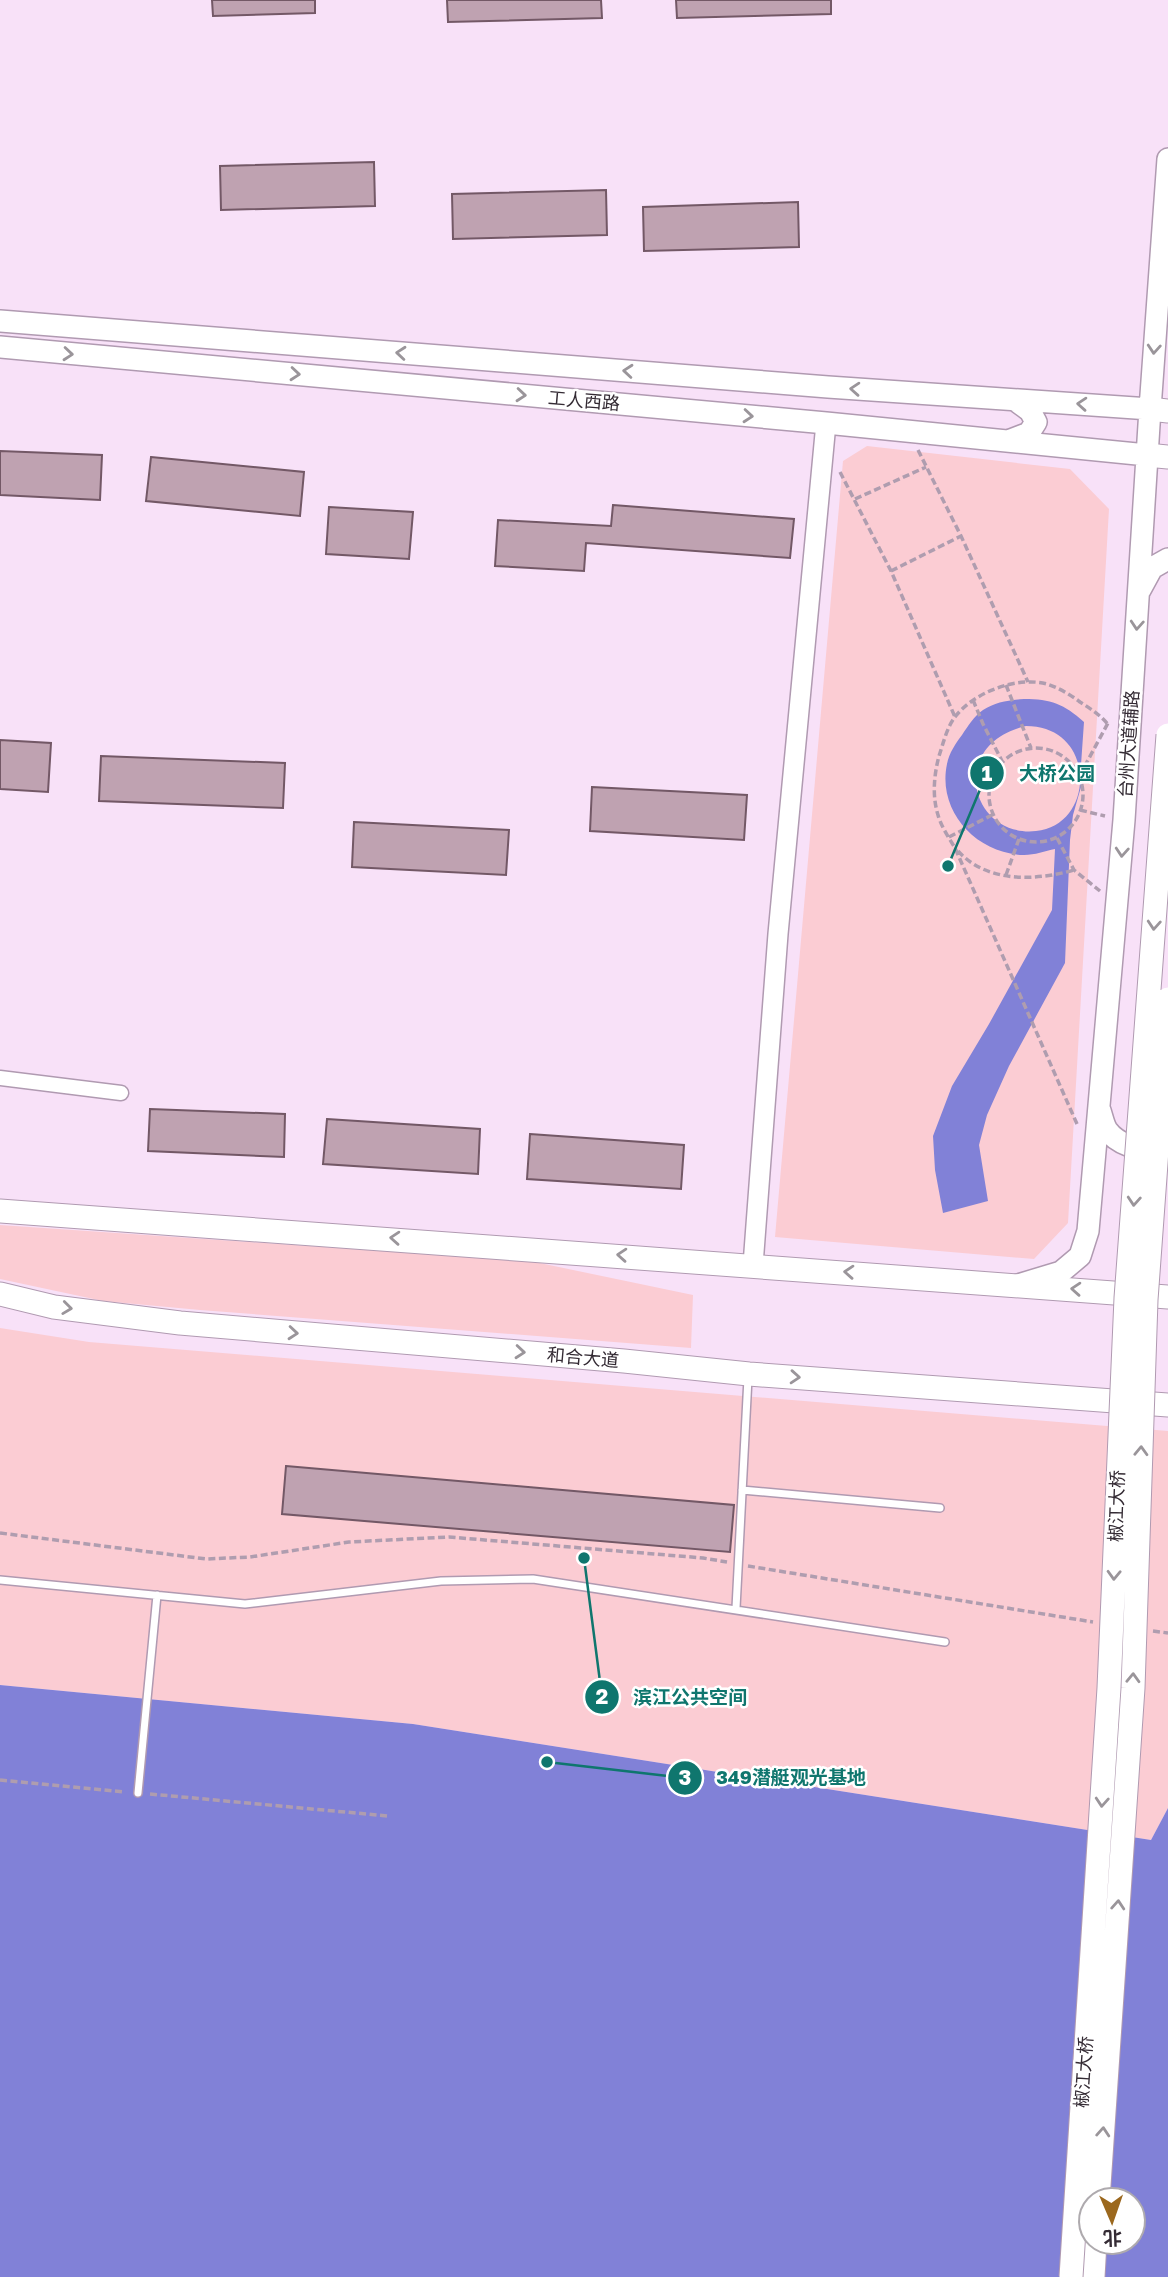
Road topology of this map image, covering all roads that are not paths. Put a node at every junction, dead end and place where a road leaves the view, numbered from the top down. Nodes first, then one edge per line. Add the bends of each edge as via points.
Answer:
1 (1168, 159) edge
2 (1165, 262) edge
3 (0, 321) edge
4 (0, 347) edge
5 (1015, 400) junction
6 (1159, 410) edge
7 (825, 432) junction
8 (1009, 441) junction
9 (1158, 456) edge
10 (1168, 559) edge
11 (1140, 590) junction
12 (1168, 735) edge
13 (1168, 999) edge
14 (0, 1078) edge
15 (121, 1093) dead end
16 (1098, 1106) junction
17 (1168, 1146) edge
18 (0, 1211) edge
19 (753, 1265) junction
20 (1017, 1285) junction
21 (0, 1294) edge
22 (1168, 1297) edge
23 (749, 1374) junction
24 (1168, 1405) edge
25 (742, 1490) junction
26 (940, 1508) dead end
27 (0, 1580) edge
28 (157, 1595) junction
29 (736, 1608) junction
30 (945, 1642) dead end
31 (138, 1793) road end
32 (1099, 2186) edge
33 (1095, 2256) edge
34 (1071, 2277) edge
35 (1093, 2277) edge

1 - 2 main road, 台州大道辅路
2 -> 6 main road, 台州大道辅路
5 -> 3 main road, 工人西路
4 -> 7 main road, 工人西路
6 -> 5 main road, 工人西路
5 - 8 main road via 1036,422 1029,433
6 - 9 main road, 台州大道辅路
7 - 8 main road, 工人西路 via 908,431
7 - 19 street via 778,933
8 - 9 main road, 工人西路
9 - 11 main road, 台州大道辅路
10 - 11 main road via 1152,568
11 -> 16 main road, 台州大道辅路 via 1118,905
12 -> 34 main road, 椒江大桥, bridge via 1126,1298 1110,1688
32 -> 13 main road, 椒江大桥, bridge via 1133,1688 1146,1300
14 - 15 street
16 - 17 main road via 1107,1130 1119,1141 1144,1151
16 - 20 main road, 台州大道辅路 via 1087,1231 1080,1256 1061,1272
19 -> 18 main road
20 -> 19 main road
22 -> 20 main road
21 -> 23 main road, 和合大道 via 54,1307 180,1323
23 -> 24 main road, 和合大道
23 - 25 lane
25 - 26 lane
25 - 29 lane
27 - 28 lane
28 - 29 lane via 245,1604 441,1581 533,1579
28 - 31 lane
29 - 30 lane
33 - 35 main road

